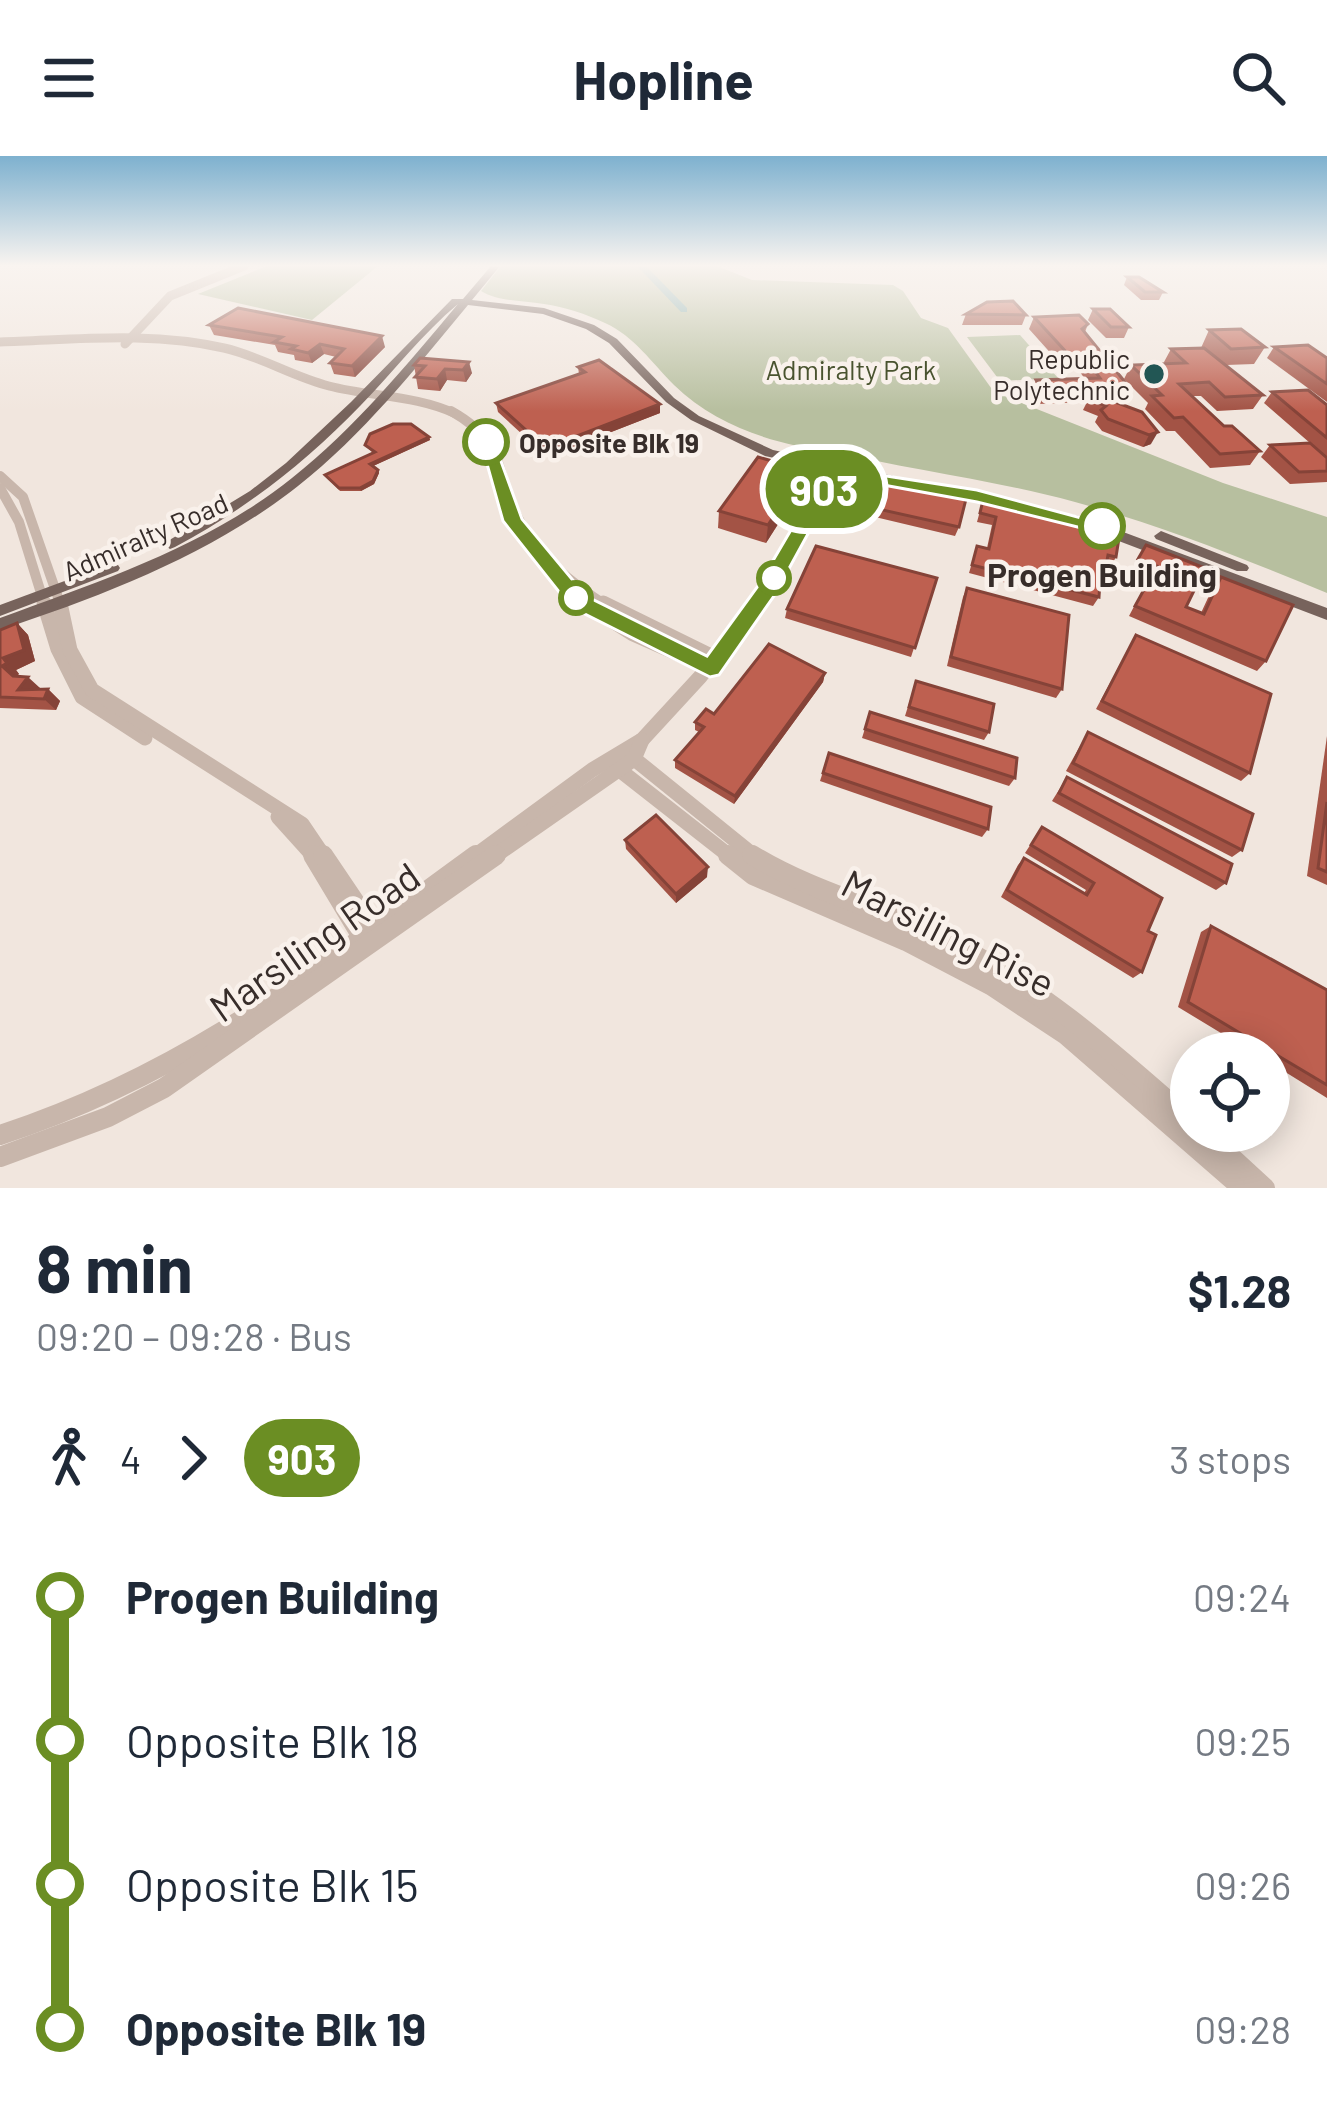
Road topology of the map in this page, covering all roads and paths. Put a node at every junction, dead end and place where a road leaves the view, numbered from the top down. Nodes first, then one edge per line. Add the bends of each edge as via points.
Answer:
1 (153, 314) edge
2 (449, 314) edge
3 (550, 314) edge
4 (127, 342) junction
5 (0, 344) edge
6 (374, 395) junction
7 (836, 467) junction
8 (0, 476) edge
9 (0, 488) edge
10 (50, 598) junction
11 (1327, 604) edge
12 (0, 611) edge
13 (1327, 614) edge
14 (0, 624) edge
15 (714, 664) junction
16 (621, 760) junction
17 (371, 937) junction
18 (1170, 1102) edge
19 (0, 1135) edge
20 (1226, 1152) edge
21 (0, 1157) edge
22 (1242, 1188) edge
23 (1265, 1188) edge

1 - 4 street
2 - 6 main road, Admiralty Road
3 - 7 main road via 613,341 695,418 776,456
4 - 5 street
4 - 6 street via 208,349 296,383
6 - 10 main road, Admiralty Road via 322,459 248,516 163,560
6 - 15 street via 450,414 486,442 513,521 578,601
7 - 11 main road via 982,487 1106,518
7 - 13 main road via 1105,527
7 - 15 street via 775,577
8 - 10 street via 23,496
9 - 10 street
10 - 12 main road, Admiralty Road
10 - 14 main road, Admiralty Road
10 - 17 street via 58,649 82,697 270,811 311,852
15 - 16 street
16 - 17 street, Marsiling Road
16 - 18 street, Marsiling Rise via 782,873 941,938 1003,973
16 - 22 street, Marsiling Rise via 753,875 906,941 1029,1010
17 - 19 street, Marsiling Road via 160,1072
17 - 21 street, Marsiling Road via 229,1046 138,1103
20 - 23 street

